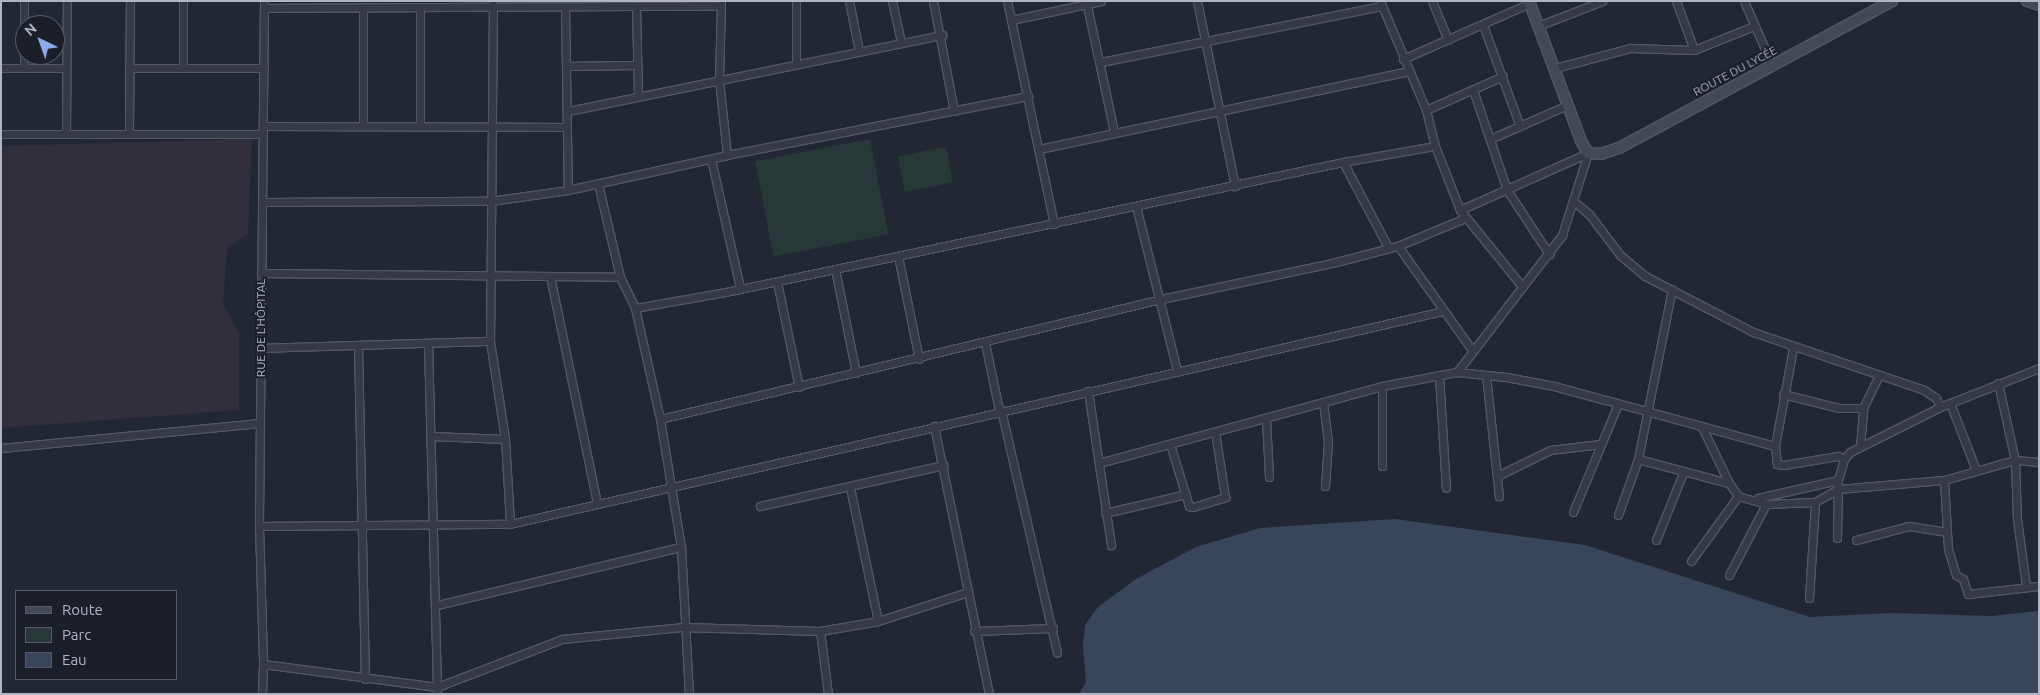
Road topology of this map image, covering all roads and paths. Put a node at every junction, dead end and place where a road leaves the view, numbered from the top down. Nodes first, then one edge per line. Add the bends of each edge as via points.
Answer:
1 (24, 1) edge
2 (67, 1) edge
3 (130, 1) edge
4 (183, 1) edge
5 (796, 1) edge
6 (849, 1) edge
7 (892, 1) edge
8 (933, 1) edge
9 (1007, 1) edge
10 (1101, 1) edge
11 (1197, 1) edge
12 (1432, 1) edge
13 (1602, 1) edge
14 (1676, 1) edge
15 (1744, 1) edge
16 (1892, 1) edge
17 (2027, 1) edge
18 (1530, 2) edge
19 (493, 3) edge
20 (721, 3) edge
21 (1087, 3) edge
22 (1380, 3) edge
23 (264, 4) edge
24 (1879, 4) edge
25 (2039, 5) edge
26 (636, 6) junction
27 (565, 7) junction
28 (362, 8) junction
29 (420, 8) junction
30 (1011, 20) junction
31 (1484, 25) junction
32 (1538, 26) junction
33 (1754, 26) junction
34 (942, 35) junction
35 (1206, 40) junction
36 (1448, 40) junction
37 (901, 42) junction
38 (1694, 50) junction
39 (858, 51) junction
40 (1403, 59) junction
41 (1101, 62) junction
42 (796, 64) junction
43 (637, 65) junction
44 (1772, 65) junction
45 (567, 66) junction
46 (1, 68) edge
47 (24, 68) junction
48 (66, 68) junction
49 (129, 68) junction
50 (183, 68) junction
51 (264, 68) junction
52 (1555, 68) junction
53 (1408, 71) junction
54 (1503, 76) junction
55 (719, 80) junction
56 (1473, 90) junction
57 (1028, 96) junction
58 (638, 97) junction
59 (1567, 105) junction
60 (1219, 108) junction
61 (1426, 110) junction
62 (568, 111) junction
63 (954, 111) junction
64 (1519, 124) junction
65 (363, 126) junction
66 (420, 126) junction
67 (494, 126) junction
68 (567, 127) junction
69 (263, 130) junction
70 (1114, 132) junction
71 (1, 134) edge
72 (66, 134) junction
73 (129, 134) junction
74 (1490, 139) junction
75 (1435, 146) junction
76 (1039, 149) junction
77 (1588, 153) junction
78 (727, 155) junction
79 (711, 158) junction
80 (1343, 162) junction
81 (598, 184) junction
82 (1235, 186) junction
83 (568, 190) junction
84 (1507, 190) junction
85 (1573, 201) junction
86 (262, 202) junction
87 (490, 202) junction
88 (1136, 206) junction
89 (1460, 210) junction
90 (1464, 218) junction
91 (1054, 224) junction
92 (1398, 246) junction
93 (1388, 247) junction
94 (1549, 254) junction
95 (898, 256) junction
96 (835, 269) junction
97 (261, 273) junction
98 (493, 276) junction
99 (550, 276) junction
100 (620, 277) junction
101 (777, 282) junction
102 (1521, 286) junction
103 (740, 288) junction
104 (1672, 289) junction
105 (1160, 299) junction
106 (635, 308) junction
107 (1443, 311) junction
108 (490, 341) junction
109 (985, 343) junction
110 (428, 344) junction
111 (358, 346) junction
112 (261, 348) junction
113 (1793, 348) junction
114 (1472, 350) junction
115 (919, 359) junction
116 (2039, 368) edge
117 (1177, 370) junction
118 (1457, 372) junction
119 (856, 374) junction
120 (1439, 375) junction
121 (1486, 375) junction
122 (1879, 375) junction
123 (1998, 383) junction
124 (1382, 386) junction
125 (799, 387) junction
126 (1088, 391) junction
127 (1783, 394) junction
128 (1324, 402) junction
129 (1950, 403) junction
130 (1618, 404) junction
131 (1940, 407) junction
132 (1863, 408) junction
133 (1000, 410) junction
134 (1648, 414) junction
135 (1266, 418) junction
136 (660, 419) junction
137 (260, 423) junction
138 (934, 426) junction
139 (1702, 427) junction
140 (1215, 432) junction
141 (431, 436) junction
142 (505, 439) junction
143 (1170, 444) junction
144 (1601, 444) junction
145 (1775, 446) junction
146 (1860, 446) junction
147 (1, 448) edge
148 (1638, 459) junction
149 (1844, 459) junction
150 (2015, 460) junction
151 (2039, 462) edge
152 (1099, 463) junction
153 (943, 465) junction
154 (1382, 466) dead end
155 (1976, 470) junction
156 (1683, 473) junction
157 (1497, 476) junction
158 (1269, 477) dead end
159 (1838, 480) junction
160 (1944, 480) junction
161 (1729, 483) junction
162 (1326, 486) dead end
163 (672, 488) junction
164 (850, 488) junction
165 (1446, 488) dead end
166 (1838, 490) junction
167 (1186, 494) junction
168 (1499, 496) dead end
169 (1738, 496) junction
170 (1750, 498) junction
171 (597, 502) junction
172 (1815, 502) junction
173 (1766, 504) junction
174 (760, 506) dead end
175 (1573, 512) dead end
176 (1105, 513) junction
177 (1618, 515) dead end
178 (510, 524) junction
179 (363, 525) junction
180 (433, 525) junction
181 (259, 526) junction
182 (1946, 532) junction
183 (1837, 538) dead end
184 (1656, 540) dead end
185 (1856, 540) dead end
186 (1111, 545) dead end
187 (681, 547) junction
188 (1691, 561) dead end
189 (1729, 575) dead end
190 (2026, 586) junction
191 (2039, 586) edge
192 (968, 592) junction
193 (1809, 598) dead end
194 (437, 604) junction
195 (878, 622) junction
196 (683, 627) junction
197 (1052, 628) junction
198 (820, 631) junction
199 (974, 631) junction
200 (1057, 653) dead end
201 (263, 664) junction
202 (365, 679) junction
203 (437, 691) edge
204 (262, 694) edge
205 (689, 694) edge
206 (828, 694) edge
207 (989, 694) edge

1 - 47 street
2 - 48 street
3 - 49 street
4 - 50 street
5 - 42 street
6 - 39 street
7 - 37 street
8 - 34 street
9 - 30 street
10 - 21 street
11 - 35 street
12 - 36 street
13 - 32 street
14 - 38 street
15 - 33 street
16 - 24 main road, ROUTE DU LYCÉE
17 - 25 main road
18 - 31 street
18 - 32 main road
19 - 27 street
19 - 29 street
19 - 67 street
20 - 26 street
20 - 55 street
21 - 30 street
21 - 41 street
22 - 35 street
22 - 40 street
23 - 28 street
23 - 51 street, RUE DE L'HÔPITAL
24 - 44 main road, ROUTE DU LYCÉE
26 - 27 street
26 - 43 street
27 - 45 street
28 - 29 street
28 - 65 street
29 - 66 street
30 - 57 street
31 - 36 street
31 - 54 street
32 - 52 main road
33 - 38 street
33 - 44 street
34 - 37 street
34 - 63 street
35 - 41 street
35 - 60 street
36 - 40 street
37 - 39 street
38 - 52 street via 1630,48
39 - 42 street
40 - 53 street
41 - 70 street
42 - 55 street
43 - 45 street
43 - 58 street
44 - 77 main road, ROUTE DU LYCÉE via 1612,152
45 - 62 street
46 - 47 street
47 - 48 street
48 - 72 street
49 - 50 street
49 - 73 street
50 - 51 street
51 - 69 street, RUE DE L'HÔPITAL
52 - 59 main road
53 - 60 street
53 - 61 street
54 - 56 street
54 - 64 street
55 - 58 street
55 - 78 street
56 - 61 street
56 - 74 street
57 - 63 street
57 - 76 street
58 - 62 street
59 - 64 street
59 - 77 main road
60 - 70 street
60 - 82 street
61 - 75 street
62 - 68 street
63 - 78 street
64 - 74 street
65 - 66 street
65 - 69 street
66 - 67 street
67 - 68 street
67 - 87 street
68 - 83 street
69 - 73 street
69 - 86 street, RUE DE L'HÔPITAL
70 - 76 street
71 - 72 street
72 - 73 street
74 - 84 street
75 - 80 street
75 - 89 street
76 - 91 street
77 - 84 street
77 - 85 street
78 - 79 street
79 - 81 street
79 - 103 street
80 - 82 street
80 - 93 street
81 - 83 street
81 - 100 street
82 - 88 street
83 - 87 street
84 - 89 street
84 - 94 street
85 - 94 street via 1562,235
85 - 104 street via 1590,214 1633,267
86 - 87 street
86 - 97 street, RUE DE L'HÔPITAL
87 - 98 street
88 - 91 street
88 - 105 street
89 - 90 street
90 - 92 street
90 - 102 street
91 - 95 street
92 - 93 street
92 - 107 street
93 - 105 street via 1336,262
94 - 102 street
95 - 96 street
95 - 115 street
96 - 101 street
96 - 119 street
97 - 98 street
97 - 112 street, RUE DE L'HÔPITAL
98 - 99 street
98 - 108 street
99 - 100 street
99 - 171 street
100 - 106 street
101 - 103 street
101 - 125 street
102 - 114 street
103 - 106 street
104 - 113 street via 1753,332
104 - 134 street
105 - 109 street
105 - 117 street
106 - 136 street
107 - 114 street
107 - 117 street
108 - 110 street
108 - 142 street
109 - 115 street
109 - 133 street
110 - 111 street
110 - 141 street
111 - 112 street
111 - 179 street
112 - 137 street, RUE DE L'HÔPITAL
113 - 122 street
113 - 127 street
114 - 118 street
115 - 119 street
116 - 123 street
117 - 126 street
118 - 120 street
118 - 121 street
119 - 125 street
120 - 124 street
120 - 165 street
121 - 130 street via 1554,386
121 - 157 street
122 - 131 street via 1924,390 1936,398
122 - 132 street
123 - 129 street
123 - 150 street
124 - 128 street
124 - 154 street
125 - 136 street
126 - 133 street
126 - 152 street
127 - 132 street via 1849,410
127 - 145 street
128 - 135 street
128 - 162 street via 1328,442
129 - 131 street
129 - 155 street
130 - 134 street
130 - 144 street
131 - 146 street
132 - 146 street
133 - 138 street
133 - 197 street
134 - 139 street
134 - 148 street
135 - 140 street
135 - 158 street
136 - 163 street
137 - 147 street
137 - 181 street, RUE DE L'HÔPITAL
138 - 153 street
138 - 163 street
139 - 145 street
139 - 161 street
140 - 143 street
140 - 167 street via 1225,497 1191,508
141 - 142 street
141 - 180 street
142 - 178 street
143 - 152 street
143 - 167 street
144 - 157 street via 1550,450
144 - 175 street
145 - 149 street via 1777,464 1838,456
146 - 149 street
148 - 156 street
148 - 177 street
149 - 159 street
150 - 151 street
150 - 155 street
150 - 190 street via 2017,519
152 - 176 street
153 - 164 street
153 - 192 street
155 - 160 street
156 - 161 street
156 - 184 street
157 - 168 street
159 - 166 street
159 - 170 street via 1768,498
160 - 166 street
160 - 182 street
161 - 169 street
163 - 171 street
163 - 187 street
164 - 174 street
164 - 195 street
166 - 172 street
166 - 183 street
167 - 176 street
169 - 170 street
169 - 188 street
170 - 173 street
171 - 178 street
172 - 173 street
172 - 193 street
173 - 189 street
176 - 186 street
178 - 180 street
179 - 180 street
179 - 181 street
179 - 202 street
180 - 194 street
181 - 201 street, RUE DE L'HÔPITAL
182 - 185 street via 1909,526
182 - 190 street via 1956,575 1963,579 1968,594
187 - 194 street
187 - 196 street
190 - 191 street
192 - 195 street
192 - 199 street
194 - 203 street
195 - 198 street
196 - 198 street
196 - 203 street via 562,639
196 - 205 street
197 - 199 street
197 - 200 street
198 - 206 street
199 - 207 street
201 - 202 street
201 - 204 street, RUE DE L'HÔPITAL
202 - 203 street

